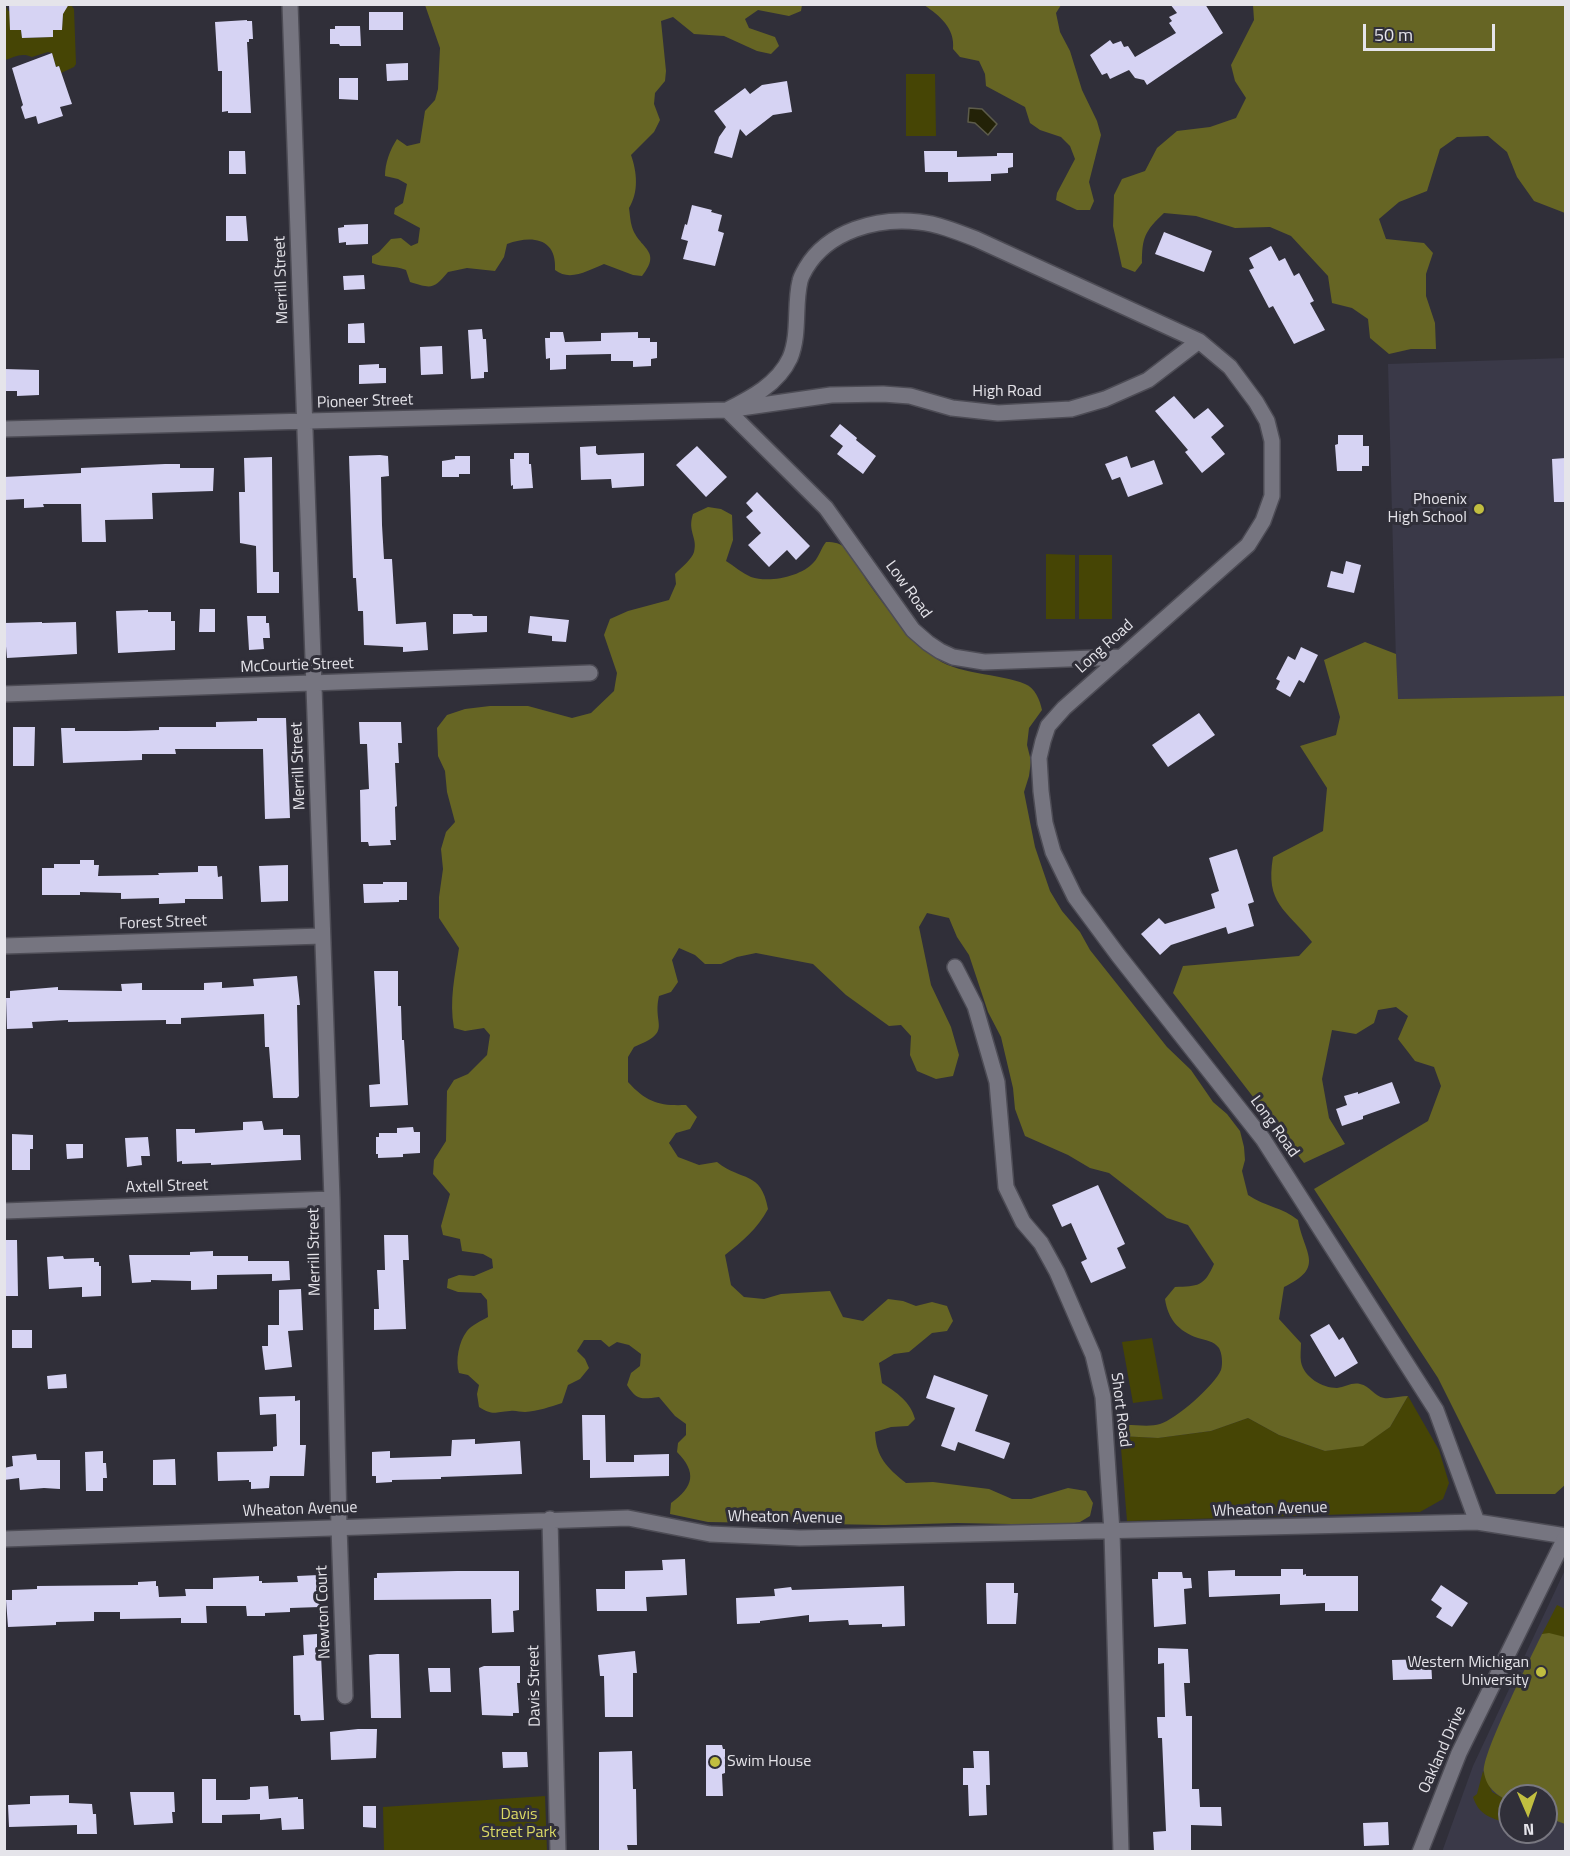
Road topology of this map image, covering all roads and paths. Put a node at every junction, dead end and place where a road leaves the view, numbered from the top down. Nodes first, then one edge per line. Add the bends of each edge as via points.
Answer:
1 (290, 4) edge
2 (1199, 341) junction
3 (727, 410) junction
4 (305, 422) junction
5 (4, 429) edge
6 (1122, 657) junction
7 (590, 673) dead end
8 (315, 684) junction
9 (4, 694) edge
10 (322, 936) junction
11 (4, 946) edge
12 (955, 967) dead end
13 (332, 1198) junction
14 (4, 1211) edge
15 (550, 1519) junction
16 (1477, 1522) junction
17 (339, 1527) junction
18 (1112, 1532) junction
19 (1566, 1536) edge
20 (4, 1539) edge
21 (345, 1696) dead end
22 (558, 1851) edge
23 (1121, 1851) edge
24 (1420, 1851) edge

1 - 4 street, Merrill Street
2 - 3 street, High Road via 1148,380 1097,402 1071,408 998,413 883,394 831,395
2 - 3 street, Long Road via 976,238 919,222 892,222 858,228 835,238 815,254 800,279 789,359 763,390
2 - 6 street, Long Road via 1230,367 1267,421 1272,441 1272,496 1248,545
3 - 4 street, Pioneer Street
3 - 6 street, Low Road via 826,508 913,630 934,647 953,657 984,663
4 - 5 street, Pioneer Street
4 - 8 street, Merrill Street
6 - 16 street, Long Road via 1048,726 1039,758 1045,824 1053,852 1076,897 1118,956 1263,1139 1436,1410
7 - 8 street, McCourtie Street
8 - 9 street, McCourtie Street
8 - 10 street, Merrill Street
10 - 11 street, Forest Street
10 - 13 street, Merrill Street
12 - 18 street, Short Road via 975,1006 997,1082 1006,1187 1023,1222 1041,1243 1057,1272 1093,1355 1103,1397
13 - 14 street, Axtell Street
13 - 17 street, Merrill Street
15 - 17 street, Wheaton Avenue
15 - 18 street, Wheaton Avenue via 628,1518 710,1534 789,1538
15 - 22 street, Davis Street
16 - 18 street, Wheaton Avenue
16 - 19 street, Wheaton Avenue
17 - 20 street, Wheaton Avenue
17 - 21 street, Newton Court
18 - 23 street, Short Road
19 - 24 street, Oakland Drive via 1459,1753

